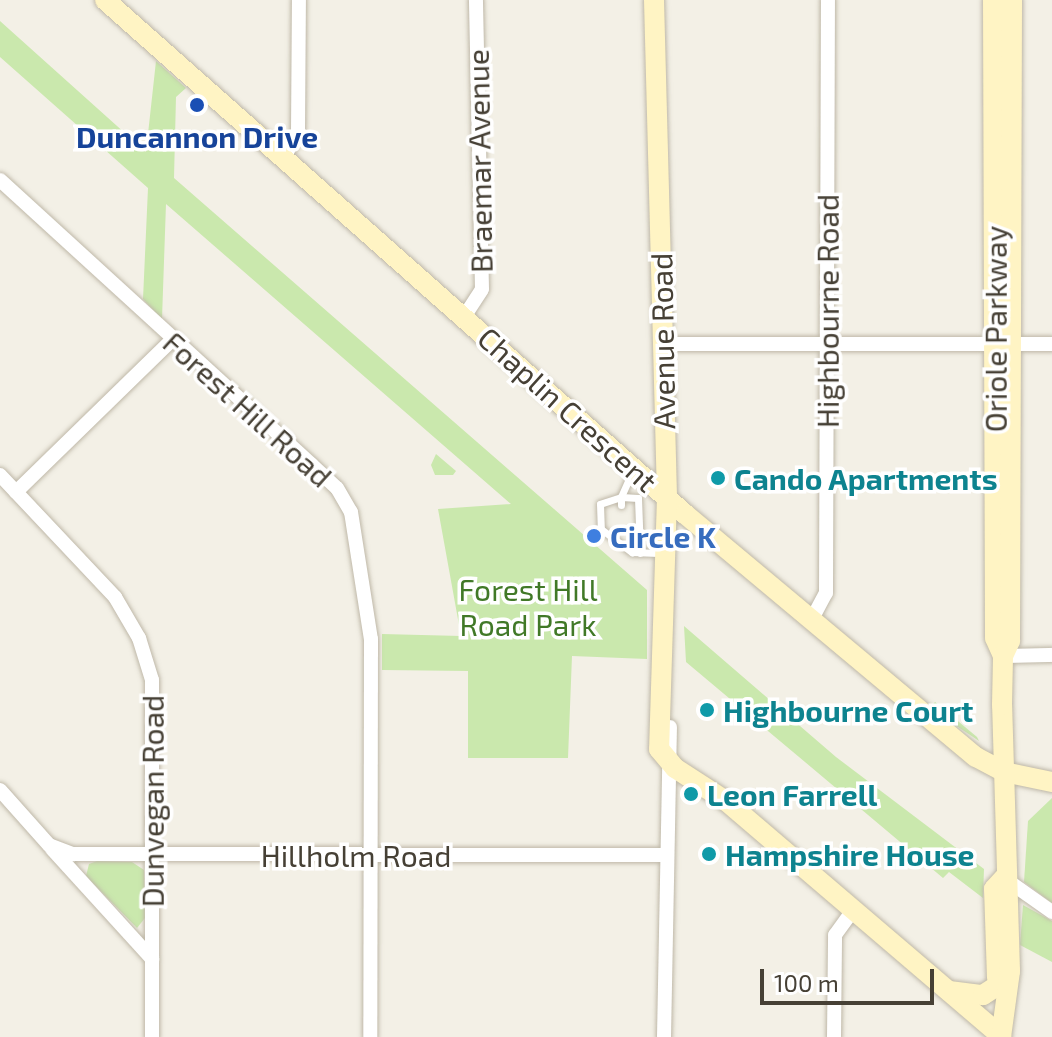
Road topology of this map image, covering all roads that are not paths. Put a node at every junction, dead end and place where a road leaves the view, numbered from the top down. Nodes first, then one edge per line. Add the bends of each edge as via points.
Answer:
1 (299, 0) edge
2 (476, 0) edge
3 (654, 0) edge
4 (828, 0) edge
5 (993, 0) edge
6 (1012, 0) edge
7 (117, 4) edge
8 (284, 157) junction
9 (0, 180) edge
10 (464, 317) junction
11 (171, 341) junction
12 (662, 344) junction
13 (826, 344) junction
14 (1005, 344) junction
15 (1052, 344) edge
16 (634, 467) junction
17 (0, 475) edge
18 (16, 492) junction
19 (667, 497) junction
20 (621, 501) junction
21 (621, 530) dead end
22 (621, 544) junction
23 (640, 553) junction
24 (667, 553) junction
25 (812, 619) junction
26 (1052, 655) edge
27 (1003, 656) junction
28 (665, 681) junction
29 (670, 727) junction
30 (664, 756) junction
31 (1004, 772) junction
32 (1052, 782) edge
33 (0, 790) edge
34 (726, 801) junction
35 (49, 845) junction
36 (153, 854) junction
37 (371, 855) junction
38 (665, 855) junction
39 (1004, 878) junction
40 (854, 909) junction
41 (1052, 912) edge
42 (152, 959) junction
43 (997, 986) junction
44 (948, 991) junction
45 (1001, 1030) edge
46 (152, 1037) edge
47 (370, 1037) edge
48 (664, 1037) edge
49 (834, 1037) edge

1 - 8 street via 298,133
2 - 10 street, Braemar Avenue via 482,289
3 - 12 street, Avenue Road
4 - 13 street, Highbourne Road
5 - 14 street, Oriole Parkway
6 - 14 street, Oriole Parkway
7 - 8 street, Chaplin Crescent
8 - 10 street, Chaplin Crescent
9 - 11 street, Forest Hill Road
10 - 16 street, Chaplin Crescent
11 - 18 street
11 - 37 street, Forest Hill Road via 329,480 351,512 371,617
12 - 13 street
12 - 19 street, Avenue Road
13 - 14 street
13 - 25 street, Highbourne Road via 826,593
14 - 15 street
14 - 27 street, Oriole Parkway via 995,638
16 - 19 street, Chaplin Crescent
16 - 20 lane
17 - 18 street, Dunvegan Road
18 - 36 street, Dunvegan Road via 115,597 139,638 152,680
19 - 24 street, Avenue Road
19 - 25 street, Chaplin Crescent
20 - 22 lane via 600,504 601,529
20 - 23 lane via 638,498
21 - 22 lane
22 - 23 lane
23 - 24 lane
24 - 28 street, Avenue Road
25 - 31 street, Chaplin Crescent via 976,757
26 - 27 street
27 - 31 street, Oriole Parkway
28 - 29 street, Avenue Road
28 - 30 street, Avenue Road
29 - 30 street, Avenue Road
29 - 34 street via 679,753
30 - 34 street
30 - 38 street, Avenue Road
31 - 32 street, Chaplin Crescent
31 - 39 street, Oriole Parkway
33 - 35 street
34 - 40 street
35 - 36 street, Hillholm Road via 73,854
35 - 42 street
36 - 37 street, Hillholm Road
36 - 42 street, Dunvegan Road
37 - 38 street, Hillholm Road
37 - 47 street, Forest Hill Road
38 - 48 street, Avenue Road
39 - 41 street
39 - 43 street, Oriole Parkway via 994,889
39 - 45 street, Oriole Parkway via 1010,890 1010,971
40 - 44 street
40 - 49 street via 835,935
42 - 46 street, Dunvegan Road
43 - 44 street via 983,995
43 - 45 street, Oriole Parkway
44 - 45 street

